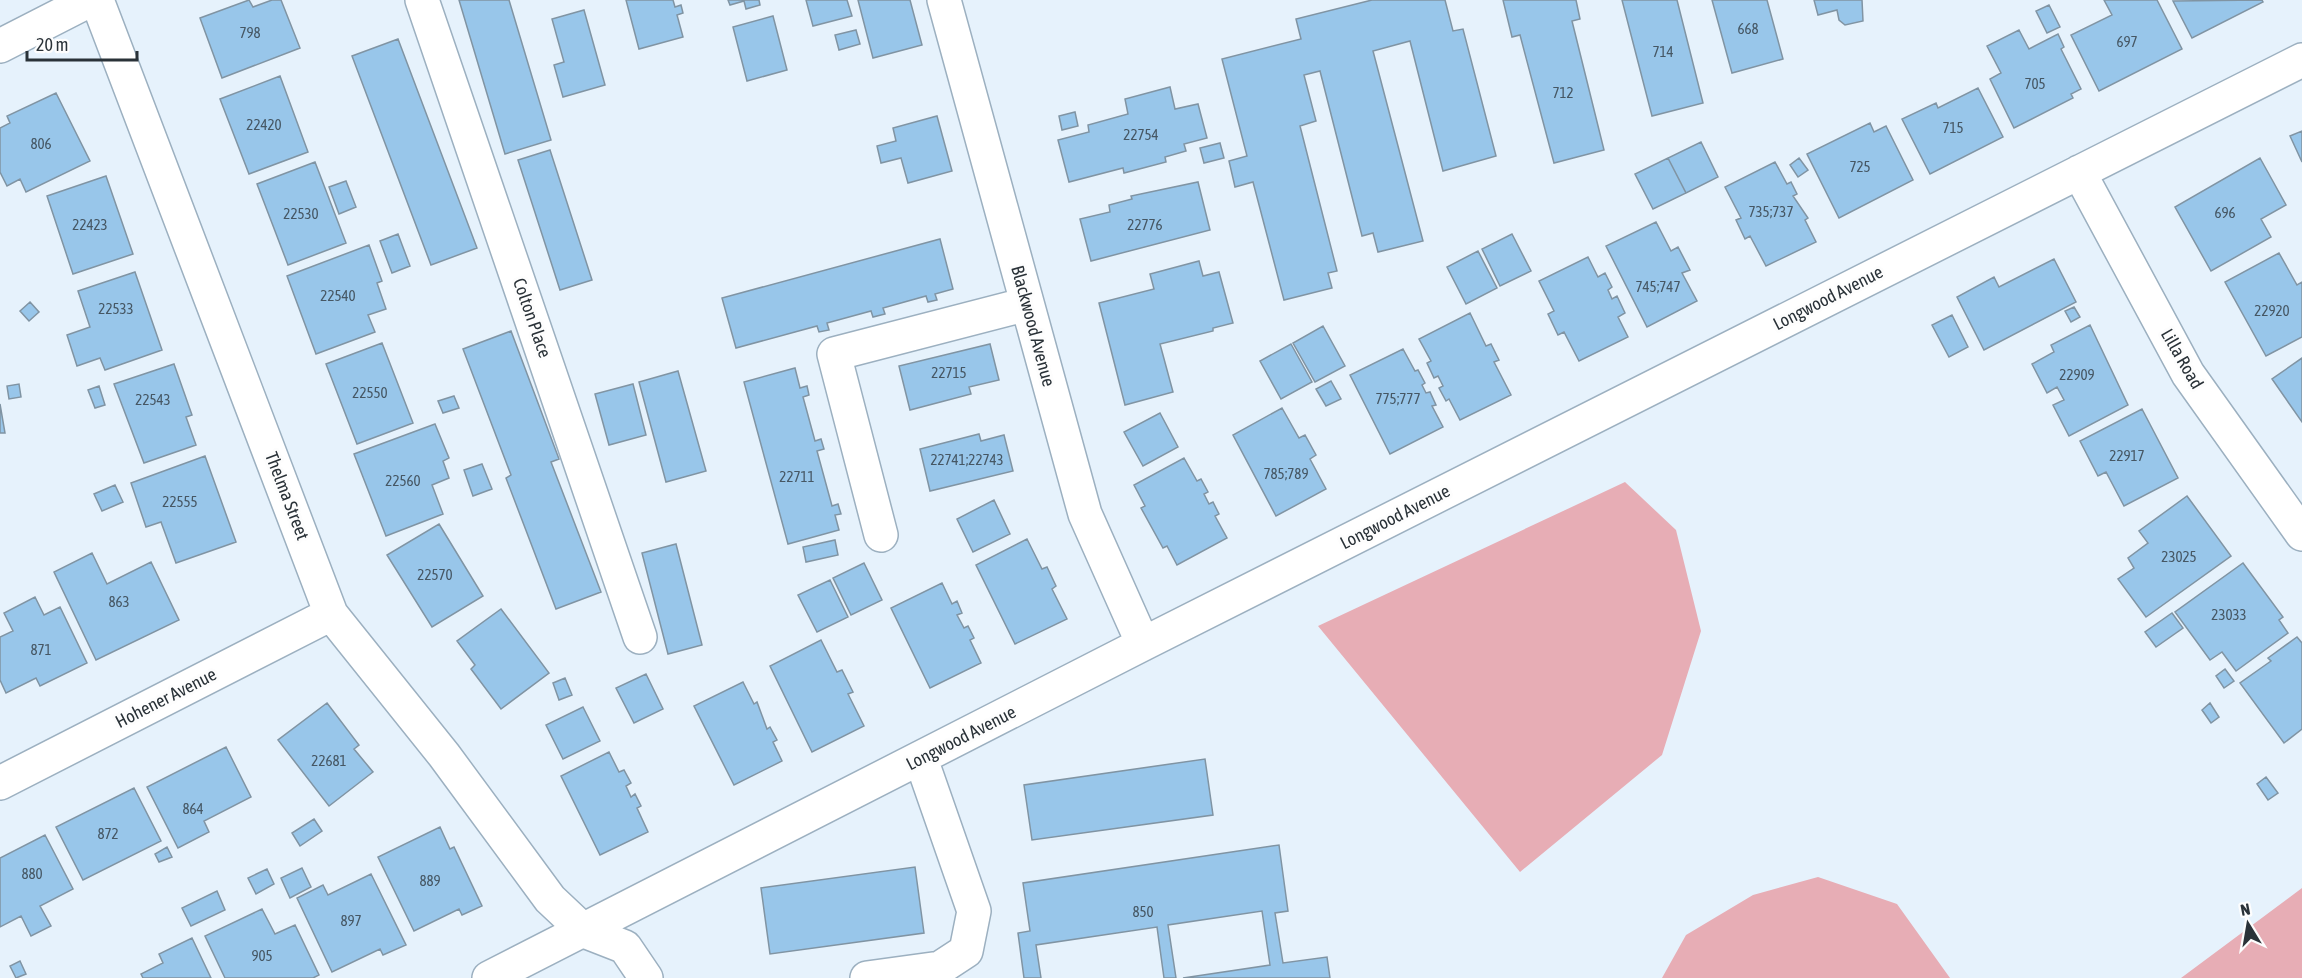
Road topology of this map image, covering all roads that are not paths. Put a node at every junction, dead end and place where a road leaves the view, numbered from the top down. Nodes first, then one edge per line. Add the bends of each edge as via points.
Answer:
1 (90, 0) edge
2 (97, 0) edge
3 (422, 0) edge
4 (944, 0) edge
5 (0, 46) edge
6 (2302, 60) edge
7 (2079, 172) junction
8 (1027, 303) junction
9 (2302, 534) edge
10 (881, 535) dead end
11 (331, 614) junction
12 (640, 638) dead end
13 (1143, 644) junction
14 (921, 759) junction
15 (0, 783) edge
16 (584, 930) junction
17 (489, 978) edge
18 (646, 978) edge
19 (867, 978) edge

1 - 5 street
2 - 11 street, Thelma Street
3 - 12 street, Colton Place
4 - 8 street, Blackwood Avenue
6 - 7 street, Longwood Avenue
7 - 9 street, Lilla Road via 2188,374
7 - 13 street, Longwood Avenue
8 - 10 street via 834,354
8 - 13 street, Blackwood Avenue via 1085,514
11 - 15 street, Hohener Avenue
11 - 16 street, Thelma Street via 444,755 550,898
13 - 14 street, Longwood Avenue
14 - 16 street, Longwood Avenue
14 - 19 street via 974,911 971,931 966,951 940,968
16 - 17 street, Longwood Avenue
16 - 18 street via 625,947

